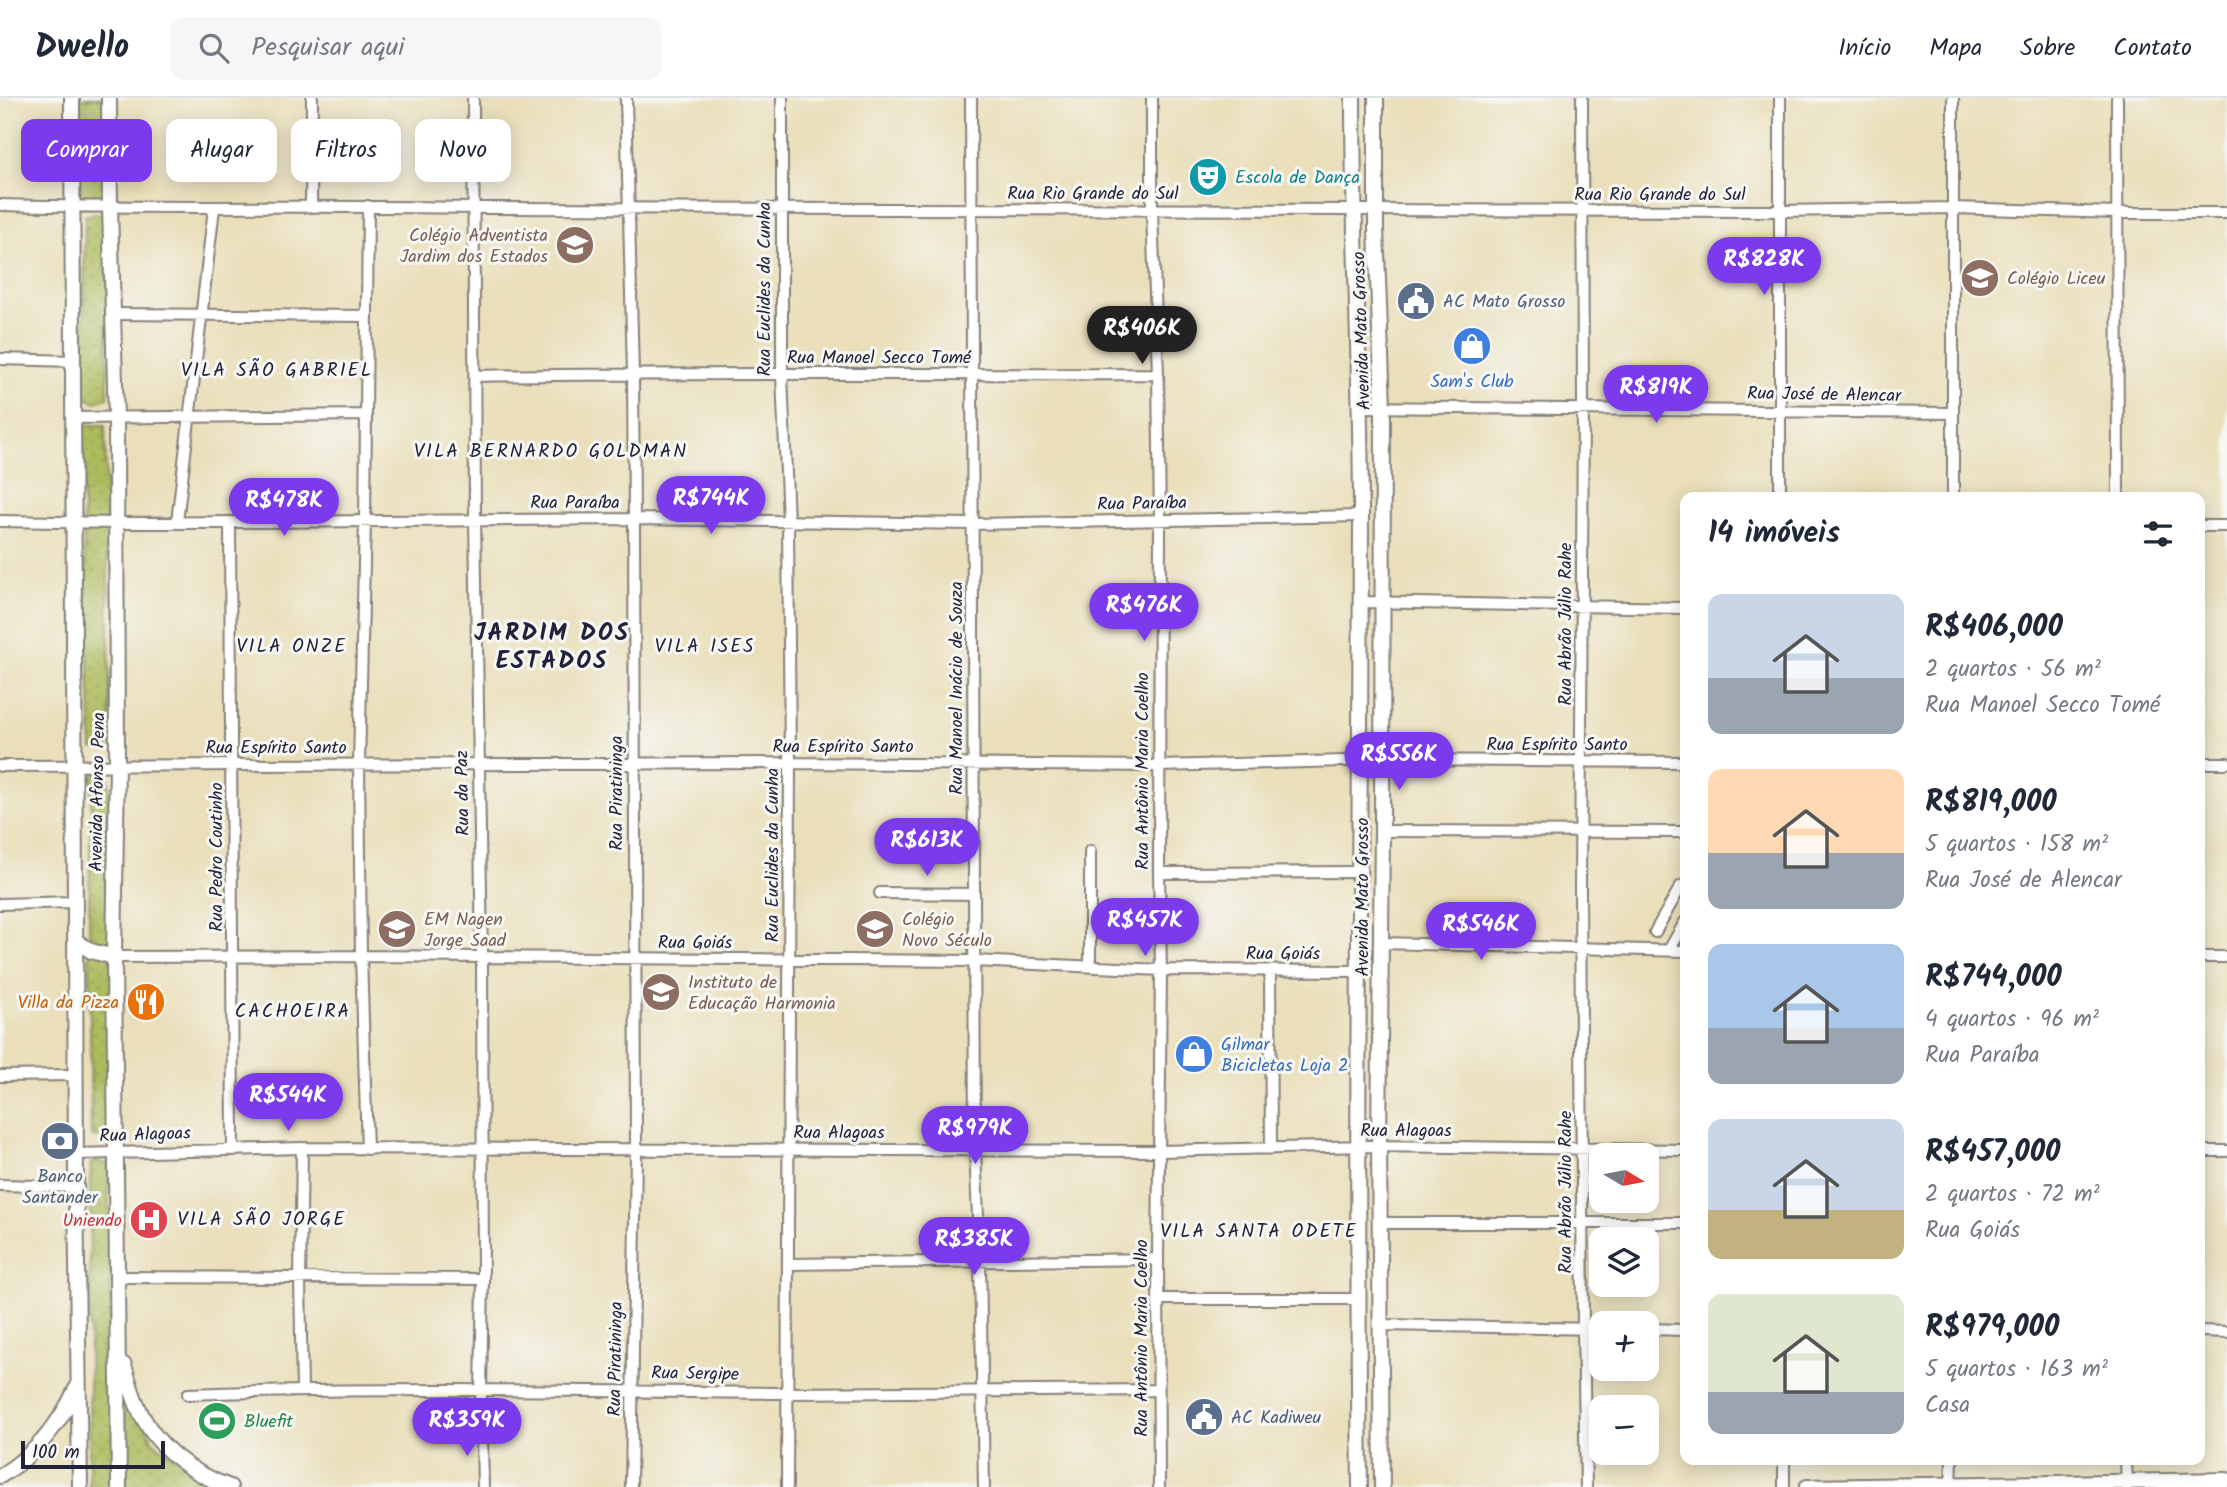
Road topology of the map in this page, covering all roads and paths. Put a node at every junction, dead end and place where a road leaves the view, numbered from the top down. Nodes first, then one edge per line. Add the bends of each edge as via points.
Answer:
1 (72, 98) edge
2 (109, 98) edge
3 (312, 98) edge
4 (473, 98) edge
5 (626, 98) edge
6 (782, 98) edge
7 (971, 98) edge
8 (1152, 98) edge
9 (1353, 98) edge
10 (1376, 98) edge
11 (1582, 98) edge
12 (1780, 98) edge
13 (1953, 98) edge
14 (2118, 98) edge
15 (0, 205) edge
16 (311, 206) junction
17 (368, 206) junction
18 (74, 207) junction
19 (110, 207) junction
20 (214, 208) junction
21 (474, 208) junction
22 (1953, 208) junction
23 (628, 209) junction
24 (782, 210) junction
25 (971, 210) junction
26 (1152, 211) junction
27 (1353, 211) junction
28 (1376, 211) junction
29 (1582, 211) junction
30 (1780, 211) junction
31 (2118, 213) junction
32 (2227, 213) edge
33 (114, 314) junction
34 (202, 316) junction
35 (367, 316) junction
36 (0, 359) edge
37 (74, 361) junction
38 (633, 373) junction
39 (1158, 374) junction
40 (782, 375) junction
41 (971, 375) junction
42 (475, 376) junction
43 (1383, 406) junction
44 (1359, 407) junction
45 (1583, 409) junction
46 (1780, 411) junction
47 (1953, 413) junction
48 (366, 415) junction
49 (190, 416) junction
50 (73, 418) junction
51 (116, 418) junction
52 (1780, 492) edge
53 (1953, 492) edge
54 (2118, 492) edge
55 (1360, 516) junction
56 (475, 519) junction
57 (634, 519) junction
58 (1160, 520) junction
59 (0, 521) edge
60 (75, 521) junction
61 (177, 522) junction
62 (365, 522) junction
63 (788, 522) junction
64 (116, 523) junction
65 (230, 523) junction
66 (972, 524) junction
67 (2205, 526) edge
68 (2227, 526) edge
69 (1360, 602) junction
70 (1382, 604) junction
71 (1583, 606) junction
72 (1680, 608) edge
73 (1381, 760) junction
74 (1359, 761) junction
75 (1582, 762) junction
76 (1680, 762) edge
77 (2205, 762) edge
78 (790, 763) junction
79 (2227, 763) edge
80 (359, 764) junction
81 (479, 764) junction
82 (633, 764) junction
83 (233, 765) junction
84 (973, 765) junction
85 (0, 766) edge
86 (75, 766) junction
87 (117, 766) junction
88 (1160, 766) junction
89 (1382, 831) junction
90 (1581, 832) junction
91 (1680, 832) edge
92 (1090, 851) dead end
93 (1359, 872) junction
94 (1159, 873) junction
95 (1680, 892) edge
96 (880, 893) dead end
97 (974, 894) junction
98 (76, 902) junction
99 (0, 904) edge
100 (1680, 931) edge
101 (1656, 932) dead end
102 (76, 941) junction
103 (1381, 949) junction
104 (1581, 949) junction
105 (1669, 950) junction
106 (1680, 951) edge
107 (233, 955) junction
108 (361, 956) junction
109 (114, 957) junction
110 (482, 957) junction
111 (2205, 957) edge
112 (2227, 957) edge
113 (635, 959) junction
114 (789, 959) junction
115 (974, 961) junction
116 (1359, 964) junction
117 (1090, 967) junction
118 (1161, 970) junction
119 (1270, 971) junction
120 (1381, 983) junction
121 (75, 1075) junction
122 (0, 1076) edge
123 (1379, 1146) junction
124 (1357, 1147) junction
125 (302, 1148) junction
126 (233, 1149) junction
127 (367, 1149) junction
128 (1271, 1149) junction
129 (1583, 1149) junction
130 (482, 1150) junction
131 (789, 1150) junction
132 (975, 1150) junction
133 (1680, 1150) edge
134 (636, 1151) junction
135 (1160, 1151) junction
136 (2205, 1151) edge
137 (2227, 1151) edge
138 (115, 1153) junction
139 (76, 1154) junction
140 (0, 1185) edge
141 (76, 1186) junction
142 (1380, 1223) junction
143 (1583, 1223) junction
144 (1680, 1223) edge
145 (1358, 1229) junction
146 (1158, 1259) junction
147 (980, 1262) junction
148 (789, 1264) junction
149 (117, 1277) junction
150 (300, 1279) junction
151 (483, 1279) junction
152 (1158, 1299) junction
153 (1358, 1299) junction
154 (1381, 1325) junction
155 (1583, 1329) junction
156 (1589, 1329) edge
157 (1659, 1329) edge
158 (1680, 1330) edge
159 (2205, 1331) edge
160 (2227, 1332) edge
161 (120, 1352) junction
162 (78, 1384) junction
163 (302, 1390) junction
164 (632, 1390) junction
165 (1158, 1390) junction
166 (481, 1391) junction
167 (787, 1392) junction
168 (982, 1392) junction
169 (188, 1394) dead end
170 (1359, 1432) junction
171 (1381, 1450) junction
172 (1784, 1465) edge
173 (1952, 1465) edge
174 (2126, 1465) edge
175 (0, 1476) edge
176 (2227, 1480) edge
177 (2127, 1484) edge
178 (1951, 1486) edge
179 (79, 1487) edge
180 (120, 1487) edge
181 (230, 1487) edge
182 (484, 1487) edge
183 (631, 1487) edge
184 (787, 1487) edge
185 (984, 1487) edge
186 (1159, 1487) edge
187 (1360, 1487) edge
188 (1382, 1487) edge
189 (1586, 1487) edge
190 (1784, 1487) edge
191 (1807, 1487) edge
192 (1822, 1487) edge

1 - 18 main road, Avenida Afonso Pena
2 - 19 main road, Avenida Afonso Pena
3 - 16 street
4 - 21 street, Rua da Paz
5 - 23 street, Rua Piratininga
6 - 24 street, Rua Euclides da Cunha
7 - 25 street, Rua Manoel Inácio de Souza
8 - 26 street, Rua Antônio Maria Coelho
9 - 27 main road, Avenida Mato Grosso
10 - 28 main road, Avenida Mato Grosso
11 - 29 street, Rua Abrão Júlio Rahe
12 - 30 street
13 - 22 street
14 - 31 street
15 - 18 street, Rua Rio Grande do Sul
16 - 17 street, Rua Rio Grande do Sul
16 - 20 street, Rua Rio Grande do Sul
17 - 21 street, Rua Rio Grande do Sul
17 - 35 street
18 - 19 street, Rua Rio Grande do Sul
18 - 37 main road, Avenida Afonso Pena
19 - 20 street, Rua Rio Grande do Sul
19 - 33 main road, Avenida Afonso Pena
20 - 34 street
21 - 23 street, Rua Rio Grande do Sul
21 - 42 street, Rua da Paz
22 - 30 street, Rua Rio Grande do Sul
22 - 31 street, Rua Rio Grande do Sul
22 - 47 street
23 - 24 street, Rua Rio Grande do Sul
23 - 38 street, Rua Piratininga
24 - 25 street, Rua Rio Grande do Sul
24 - 40 street, Rua Euclides da Cunha
25 - 26 street, Rua Rio Grande do Sul
25 - 41 street, Rua Manoel Inácio de Souza
26 - 27 street, Rua Rio Grande do Sul
26 - 39 street, Rua Antônio Maria Coelho
27 - 28 street, Rua Rio Grande do Sul
27 - 44 main road, Avenida Mato Grosso
28 - 29 street, Rua Rio Grande do Sul
28 - 43 main road, Avenida Mato Grosso
29 - 30 street, Rua Rio Grande do Sul
29 - 45 street, Rua Abrão Júlio Rahe
30 - 46 street
31 - 32 street, Rua Rio Grande do Sul
31 - 54 street
33 - 34 street
33 - 51 main road, Avenida Afonso Pena
34 - 35 street
34 - 49 street
35 - 48 street
36 - 37 street
37 - 50 main road, Avenida Afonso Pena
38 - 40 street, Rua Manoel Secco Tomé
38 - 42 street, Rua Manoel Secco Tomé
38 - 57 street, Rua Piratininga
39 - 41 street, Rua Manoel Secco Tomé
39 - 58 street, Rua Antônio Maria Coelho
40 - 41 street, Rua Manoel Secco Tomé
40 - 63 street, Rua Euclides da Cunha
41 - 66 street, Rua Manoel Inácio de Souza
42 - 56 street, Rua da Paz
43 - 44 street, Rua José de Alencar
43 - 45 street, Rua José de Alencar
43 - 70 main road, Avenida Mato Grosso
44 - 55 main road, Avenida Mato Grosso
45 - 46 street, Rua José de Alencar
45 - 71 street, Rua Abrão Júlio Rahe
46 - 47 street, Rua José de Alencar
46 - 52 street
47 - 53 street
48 - 49 street
48 - 62 street
49 - 51 street
49 - 61 street
50 - 51 street
50 - 60 main road, Avenida Afonso Pena
51 - 64 main road, Avenida Afonso Pena
55 - 58 street, Rua Paraíba
55 - 69 main road, Avenida Mato Grosso
56 - 57 street, Rua Paraíba
56 - 62 street, Rua Paraíba
56 - 81 street, Rua da Paz
57 - 63 street, Rua Paraíba
57 - 82 street, Rua Piratininga
58 - 66 street, Rua Paraíba
58 - 88 street, Rua Antônio Maria Coelho
59 - 60 street, Rua Paraíba
60 - 64 street, Rua Paraíba
60 - 86 main road, Avenida Afonso Pena
61 - 64 street, Rua Paraíba
61 - 65 street, Rua Paraíba
62 - 65 street, Rua Paraíba
62 - 80 street
63 - 66 street, Rua Paraíba
63 - 78 street, Rua Euclides da Cunha
64 - 87 main road, Avenida Afonso Pena
65 - 83 street, Rua Pedro Coutinho
66 - 84 street, Rua Manoel Inácio de Souza
67 - 68 street
69 - 70 street
69 - 74 main road, Avenida Mato Grosso
70 - 71 street
70 - 73 main road, Avenida Mato Grosso
71 - 72 street
71 - 75 street, Rua Abrão Júlio Rahe
73 - 74 street, Rua Espírito Santo
73 - 75 street, Rua Espírito Santo
73 - 89 main road, Avenida Mato Grosso
74 - 88 street, Rua Espírito Santo
74 - 93 main road, Avenida Mato Grosso
75 - 76 street, Rua Espírito Santo
75 - 90 street, Rua Abrão Júlio Rahe
77 - 79 street
78 - 82 street, Rua Espírito Santo
78 - 84 street, Rua Espírito Santo
78 - 114 street, Rua Euclides da Cunha
80 - 81 street, Rua Espírito Santo
80 - 83 street, Rua Espírito Santo
80 - 108 street
81 - 82 street, Rua Espírito Santo
81 - 110 street, Rua da Paz
82 - 113 street, Rua Piratininga
83 - 87 street, Rua Espírito Santo
83 - 107 street, Rua Pedro Coutinho
84 - 88 street, Rua Espírito Santo
84 - 97 street, Rua Manoel Inácio de Souza
85 - 86 street, Rua Espírito Santo
86 - 87 street, Rua Espírito Santo
86 - 98 main road, Avenida Afonso Pena
87 - 109 main road, Avenida Afonso Pena
88 - 94 street, Rua Antônio Maria Coelho
89 - 90 street
89 - 103 main road, Avenida Mato Grosso
90 - 91 street
90 - 104 street, Rua Abrão Júlio Rahe
92 - 117 street
93 - 94 street
93 - 116 main road, Avenida Mato Grosso
94 - 118 street, Rua Antônio Maria Coelho
95 - 101 street
96 - 97 street
97 - 115 street, Rua Manoel Inácio de Souza
98 - 99 street
98 - 102 main road, Avenida Afonso Pena
100 - 105 street
102 - 109 main road
102 - 121 main road, Avenida Afonso Pena
103 - 104 street
103 - 116 main road
103 - 120 main road, Avenida Mato Grosso
104 - 105 street
104 - 129 street, Rua Abrão Júlio Rahe
105 - 106 street
107 - 108 street, Rua Goiás
107 - 109 street, Rua Goiás
107 - 126 street, Rua Pedro Coutinho
108 - 110 street, Rua Goiás
108 - 127 street
109 - 138 main road, Avenida Afonso Pena
110 - 113 street, Rua Goiás
110 - 130 street, Rua da Paz
111 - 112 street
113 - 114 street, Rua Goiás
113 - 134 street, Rua Piratininga
114 - 115 street, Rua Goiás
114 - 131 street, Rua Euclides da Cunha
115 - 117 street, Rua Goiás
115 - 132 street, Rua Manoel Inácio de Souza
116 - 119 street, Rua Goiás
116 - 120 main road
116 - 124 main road, Avenida Mato Grosso
117 - 118 street, Rua Goiás
118 - 119 street, Rua Goiás
118 - 135 street, Rua Antônio Maria Coelho
119 - 128 street
120 - 123 main road, Avenida Mato Grosso
121 - 122 street
121 - 139 main road, Avenida Afonso Pena
123 - 124 street, Rua Alagoas
123 - 129 street, Rua Alagoas
123 - 142 main road, Avenida Mato Grosso
124 - 128 street, Rua Alagoas
124 - 145 main road, Avenida Mato Grosso
125 - 126 street, Rua Alagoas
125 - 127 street, Rua Alagoas
125 - 150 street
126 - 138 street, Rua Alagoas
127 - 130 street, Rua Alagoas
128 - 135 street, Rua Alagoas
129 - 133 street, Rua Alagoas
129 - 143 street, Rua Abrão Júlio Rahe
130 - 134 street, Rua Alagoas
130 - 151 street, Rua da Paz
131 - 132 street, Rua Alagoas
131 - 134 street, Rua Alagoas
131 - 148 street, Rua Euclides da Cunha
132 - 135 street, Rua Alagoas
132 - 147 street, Rua Manoel Inácio de Souza
134 - 164 street, Rua Piratininga
135 - 146 street, Rua Antônio Maria Coelho
136 - 137 street
138 - 139 street, Rua Alagoas
138 - 149 main road, Avenida Afonso Pena
139 - 141 main road, Avenida Afonso Pena
140 - 141 street
141 - 162 main road, Avenida Afonso Pena
142 - 143 street
142 - 145 main road
142 - 154 main road, Avenida Mato Grosso
143 - 144 street
143 - 155 street, Rua Abrão Júlio Rahe
145 - 153 main road, Avenida Mato Grosso
146 - 147 street
146 - 152 street, Rua Antônio Maria Coelho
147 - 148 street
147 - 168 street, Rua Manoel Inácio de Souza
148 - 167 street, Rua Euclides da Cunha
149 - 150 street
149 - 161 main road, Avenida Afonso Pena
150 - 151 street
150 - 163 street
151 - 166 street, Rua da Paz
152 - 153 street
152 - 165 street, Rua Antônio Maria Coelho
153 - 170 main road, Avenida Mato Grosso
154 - 155 street
154 - 171 main road, Avenida Mato Grosso
155 - 156 street
155 - 189 street, Rua Abrão Júlio Rahe
157 - 158 street
159 - 160 street
161 - 180 main road, Avenida Afonso Pena
161 - 181 main road via 138,1408 157,1439 210,1480
162 - 175 main road via 52,1429
162 - 179 main road, Avenida Afonso Pena
163 - 166 street, Rua Sergipe
163 - 169 street, Rua Sergipe
164 - 166 street, Rua Sergipe
164 - 167 street, Rua Sergipe
164 - 183 street, Rua Piratininga
165 - 168 street, Rua Sergipe
165 - 186 street, Rua Antônio Maria Coelho
166 - 182 street, Rua da Paz
167 - 168 street, Rua Sergipe
167 - 184 street, Rua Euclides da Cunha
168 - 185 street, Rua Manoel Inácio de Souza
170 - 171 main road via 1367,1447
170 - 187 main road, Avenida Mato Grosso
171 - 188 main road, Avenida Mato Grosso
172 - 190 street
173 - 178 street
174 - 177 street
176 - 177 main road
177 - 178 main road
178 - 192 main road
191 - 192 main road

